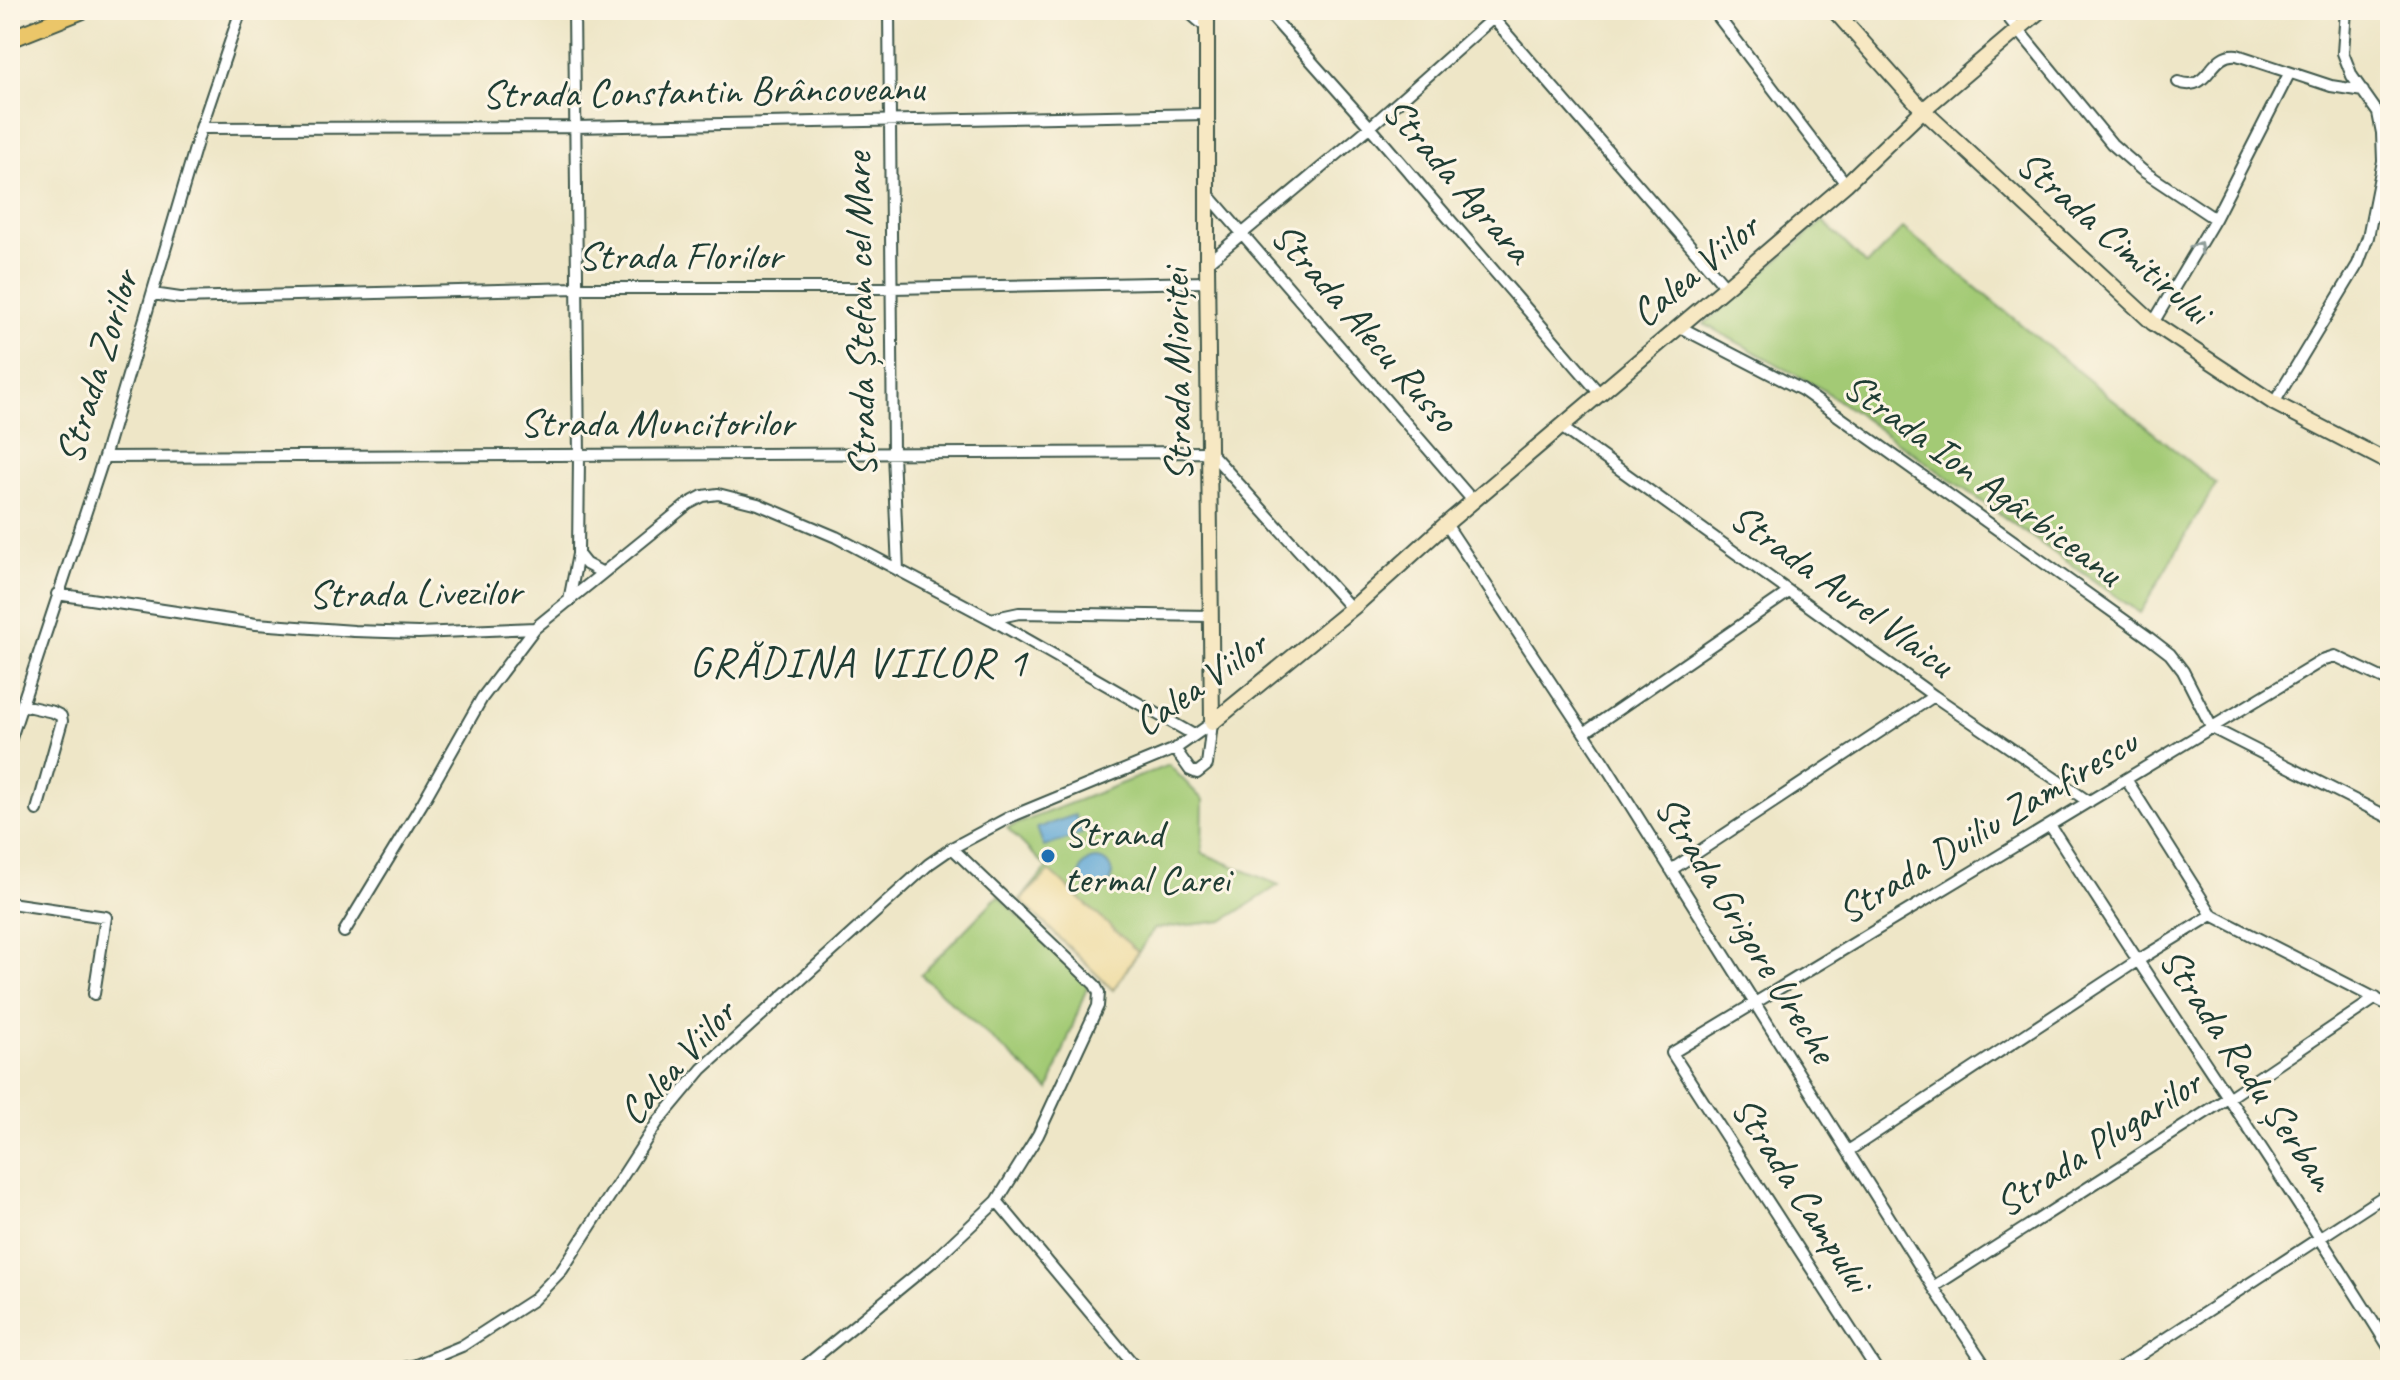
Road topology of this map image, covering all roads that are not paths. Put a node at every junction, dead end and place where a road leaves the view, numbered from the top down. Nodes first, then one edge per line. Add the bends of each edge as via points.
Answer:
1 (83, 10) edge
2 (241, 10) edge
3 (574, 10) edge
4 (889, 10) edge
5 (1186, 10) edge
6 (1207, 10) edge
7 (1266, 10) edge
8 (1713, 10) edge
9 (1834, 10) edge
10 (2002, 10) edge
11 (2041, 10) edge
12 (2346, 10) edge
13 (1489, 14) edge
14 (1207, 28) junction
15 (2017, 29) junction
16 (10, 39) edge
17 (2289, 74) junction
18 (2178, 82) dead end
19 (2363, 91) junction
20 (1923, 110) junction
21 (1207, 114) junction
22 (889, 120) junction
23 (575, 127) junction
24 (1370, 127) junction
25 (201, 128) junction
26 (1846, 184) junction
27 (1208, 194) junction
28 (2373, 213) junction
29 (2215, 219) junction
30 (2390, 220) edge
31 (1242, 235) junction
32 (1207, 263) junction
33 (1208, 282) junction
34 (1726, 287) junction
35 (577, 288) junction
36 (891, 288) junction
37 (153, 294) junction
38 (2153, 323) junction
39 (1678, 326) junction
40 (1600, 394) junction
41 (2274, 403) junction
42 (1561, 427) junction
43 (1210, 452) junction
44 (893, 453) junction
45 (579, 456) junction
46 (104, 457) junction
47 (2390, 463) edge
48 (1474, 502) junction
49 (1446, 524) junction
50 (578, 554) junction
51 (898, 570) junction
52 (603, 573) junction
53 (1789, 592) junction
54 (57, 594) junction
55 (569, 601) junction
56 (1351, 608) junction
57 (1211, 616) junction
58 (991, 619) junction
59 (535, 628) junction
60 (2390, 682) edge
61 (1934, 696) junction
62 (22, 705) junction
63 (1212, 723) junction
64 (2212, 728) junction
65 (1584, 733) junction
66 (1194, 735) junction
67 (10, 741) edge
68 (1175, 749) junction
69 (2126, 779) junction
70 (2089, 802) junction
71 (37, 810) dead end
72 (2390, 818) edge
73 (2050, 825) junction
74 (952, 848) junction
75 (1671, 870) junction
76 (10, 903) edge
77 (2212, 915) junction
78 (344, 932) dead end
79 (2137, 961) junction
80 (94, 994) dead end
81 (2376, 998) junction
82 (1755, 1003) junction
83 (2390, 1006) edge
84 (1672, 1053) joint
85 (2228, 1098) junction
86 (1848, 1151) junction
87 (2390, 1192) edge
88 (997, 1201) junction
89 (2321, 1237) junction
90 (1933, 1287) junction
91 (2390, 1349) edge
92 (394, 1370) edge
93 (800, 1370) edge
94 (1138, 1370) edge
95 (1877, 1370) edge
96 (1988, 1370) edge
97 (2117, 1370) edge

1 - 16 main road
2 - 25 street, Strada Zorilor
3 - 23 street
4 - 22 street, Strada Ștefan cel Mare
5 - 14 street
6 - 14 street, Strada Mioriței
7 - 24 street, Strada Agrara
8 - 26 street
9 - 20 street, Strada Cimitirului
10 - 15 street
11 - 15 street, Calea Viilor
12 - 19 street via 2343,53
13 - 24 street
13 - 34 street
14 - 21 street, Strada Mioriței
15 - 20 street, Calea Viilor
15 - 29 street via 2112,144
17 - 18 street via 2228,54 2195,85
17 - 19 street
17 - 29 street
19 - 28 street via 2378,113 2382,133 2383,161
20 - 26 street, Calea Viilor
20 - 38 street, Strada Cimitirului
21 - 22 street, Strada Constantin Brâncoveanu
21 - 27 street, Strada Mioriței
22 - 23 street, Strada Constantin Brâncoveanu
22 - 36 street, Strada Ștefan cel Mare
23 - 25 street, Strada Constantin Brâncoveanu
23 - 35 street
24 - 31 street
24 - 40 street, Strada Agrara
25 - 37 street, Strada Zorilor
26 - 34 street, Calea Viilor
27 - 31 street, Strada Alecu Russo
27 - 32 street, Strada Mioriței
28 - 30 street
28 - 41 street via 2358,264
38 -> 29 street
31 - 32 street
31 - 48 street, Strada Alecu Russo
32 - 33 street, Strada Mioriței
33 - 36 street, Strada Florilor
33 - 43 street, Strada Mioriței
34 - 39 street, Calea Viilor
35 - 36 street, Strada Florilor
35 - 37 street, Strada Florilor via 180,298
35 - 45 street
36 - 44 street, Strada Ștefan cel Mare
37 - 46 street, Strada Zorilor
38 - 41 street, Strada Cimitirului
39 - 40 street, Calea Viilor
39 - 64 street, Strada Ion Agârbiceanu via 1802,390 2148,637 2183,671
40 - 42 street, Calea Viilor
41 - 47 street, Strada Cimitirului
42 - 48 street, Calea Viilor
42 - 53 street, Strada Aurel Vlaicu
43 - 44 street, Strada Muncitorilor
43 - 56 street
43 - 57 street, Strada Mioriței
44 - 45 street, Strada Muncitorilor
44 - 51 street, Strada Ștefan cel Mare
45 - 46 street, Strada Muncitorilor
45 - 50 street
46 - 54 street, Strada Zorilor
48 - 49 street, Calea Viilor
49 - 56 street, Calea Viilor
49 - 65 street, Strada Grigore Ureche
50 - 52 street
50 - 55 street
51 - 52 street, Strada Livezilor via 771,509 718,494 688,504
51 - 58 street, Strada Livezilor
52 - 55 street, Strada Livezilor
53 - 61 street, Strada Aurel Vlaicu
53 - 65 street
54 - 59 street, Strada Livezilor via 256,624 340,630
54 - 62 street, Strada Zorilor
55 - 59 street, Strada Livezilor
56 - 63 street, Calea Viilor
57 - 58 street via 1019,613
57 - 63 street, Strada Mioriței
58 - 66 street, Strada Livezilor
59 - 78 street via 482,698
60 - 64 street, Strada Duiliu Zamfirescu via 2335,656
61 - 70 street, Strada Aurel Vlaicu
61 - 75 street
62 - 67 street, Strada Zorilor
62 - 71 street via 53,712 62,721
63 - 66 street, Calea Viilor
63 - 68 street via 1202,770 1190,770
64 - 69 street, Strada Duiliu Zamfirescu
64 - 72 street
65 - 75 street, Strada Grigore Ureche
66 - 68 street, Calea Viilor
68 - 74 street, Calea Viilor via 1010,817
69 - 70 street, Strada Duiliu Zamfirescu
69 - 77 street
70 - 73 street, Strada Duiliu Zamfirescu
73 - 79 street, Strada Radu Șerban
73 - 82 street, Strada Duiliu Zamfirescu
74 - 88 street via 1099,993 1098,1006 1038,1135
74 - 92 street, Calea Viilor via 702,1069 657,1123 562,1270 533,1300 462,1346
75 - 82 street, Strada Grigore Ureche
76 - 80 street via 106,917
77 - 79 street
77 - 81 street
79 - 85 street, Strada Radu Șerban
79 - 86 street
81 - 83 street
81 - 85 street, Strada Plugarilor
82 - 84 street, Strada Duiliu Zamfirescu
82 - 86 street, Strada Grigore Ureche
84 - 95 street, Strada Campului
85 - 89 street, Strada Radu Șerban
85 - 90 street, Strada Plugarilor
86 - 90 street, Strada Grigore Ureche
87 - 89 street
88 - 93 street
88 - 94 street
89 - 91 street, Strada Radu Șerban
89 - 97 street
90 - 96 street, Strada Grigore Ureche

